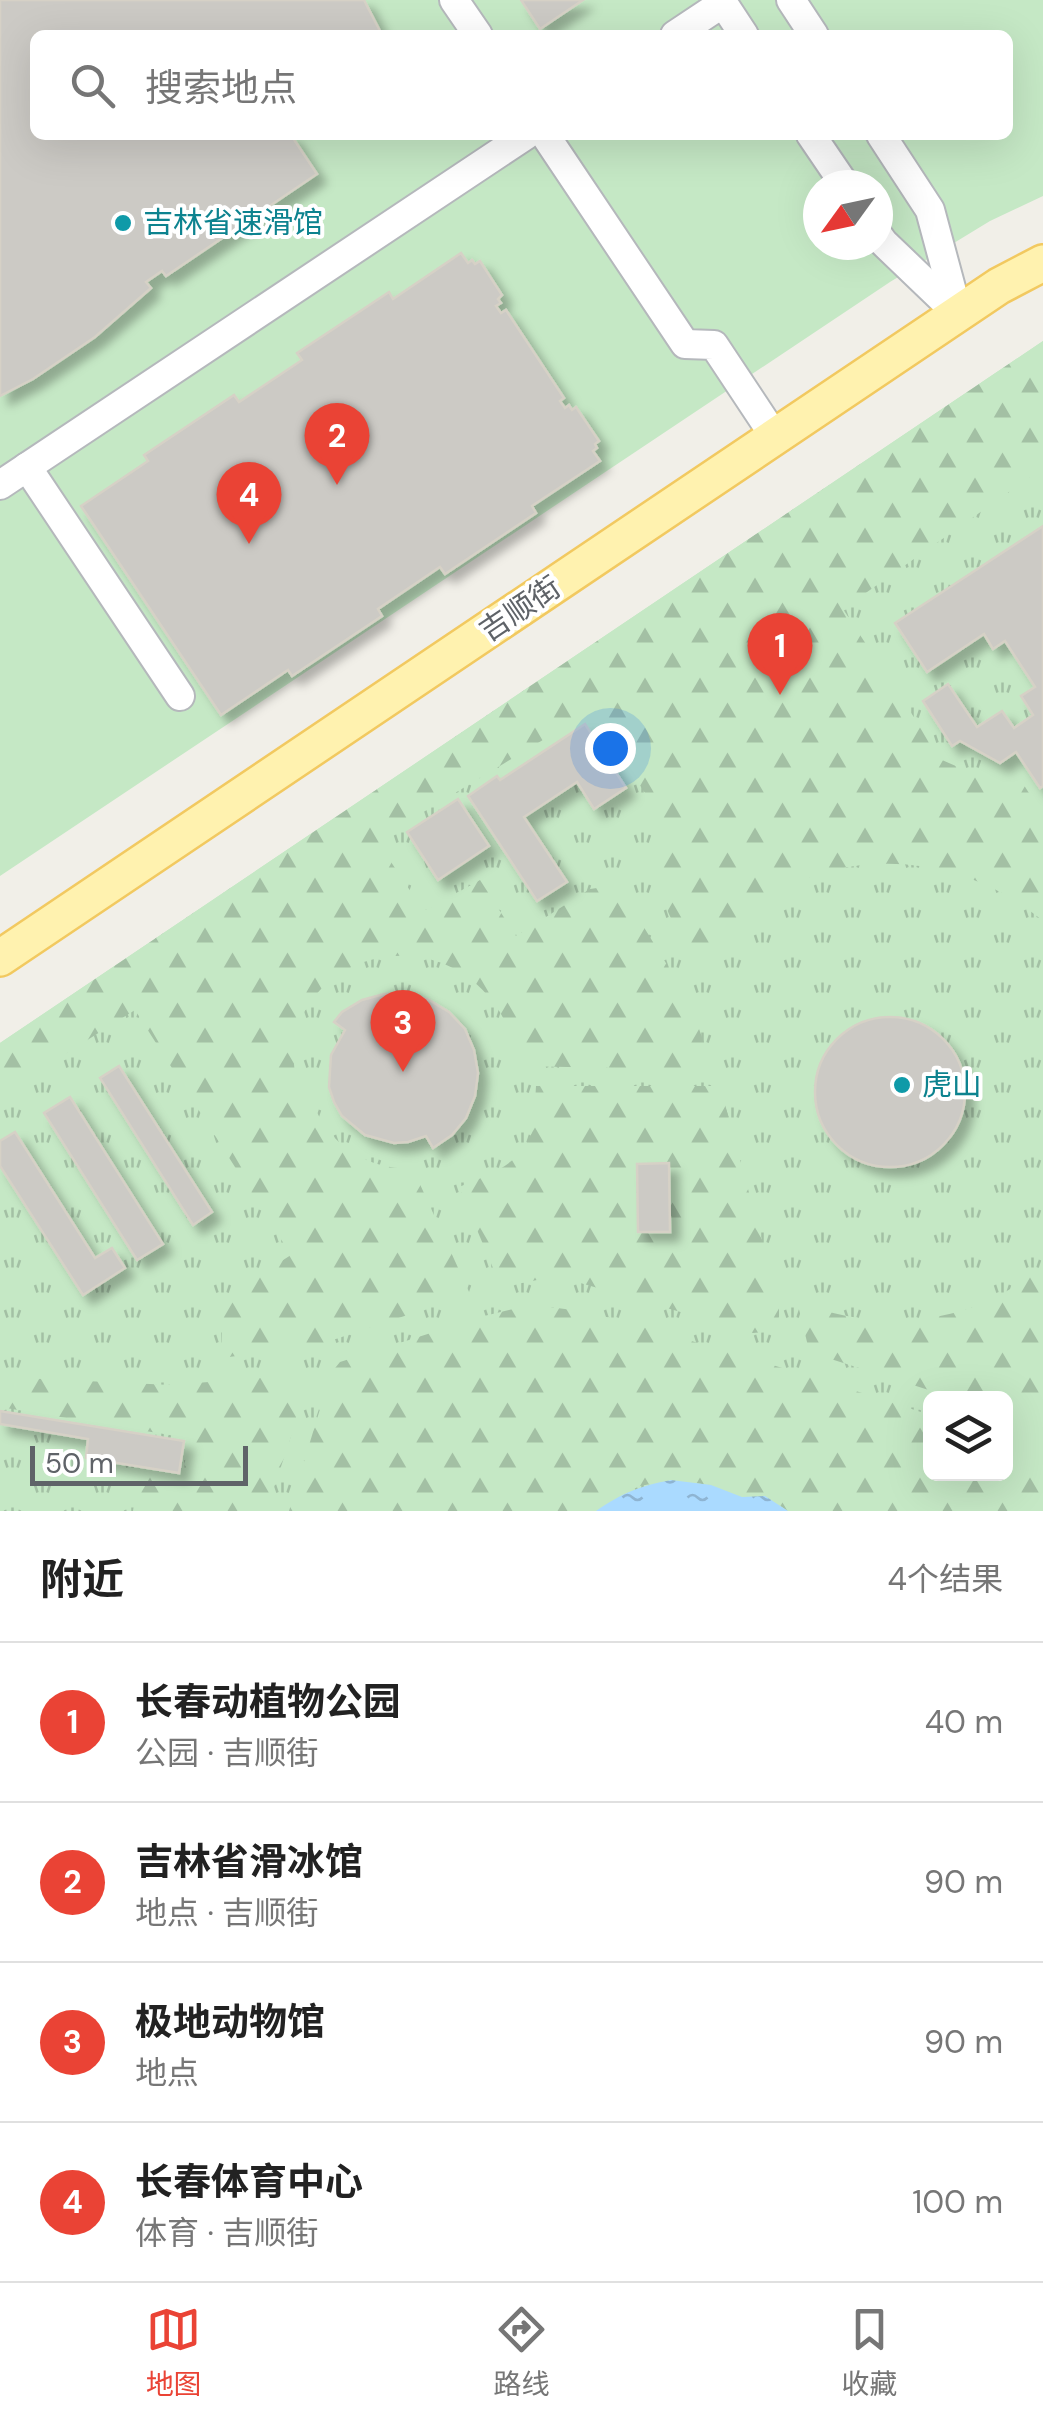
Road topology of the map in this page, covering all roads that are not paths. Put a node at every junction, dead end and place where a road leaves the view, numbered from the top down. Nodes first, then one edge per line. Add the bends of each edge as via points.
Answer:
1 (454, 0) edge
2 (791, 0) edge
3 (475, 30) edge
4 (682, 30) edge
5 (741, 30) edge
6 (811, 30) edge
7 (518, 140) edge
8 (548, 140) edge
9 (814, 140) edge
10 (883, 140) edge
11 (834, 170) edge
12 (893, 252) edge
13 (1043, 263) edge
14 (958, 314) junction
15 (776, 437) junction
16 (28, 467) junction
17 (0, 485) edge
18 (180, 696) dead end
19 (0, 958) edge

1 - 3 lane
2 - 6 lane
4 - 5 lane via 723,3
7 - 16 lane
8 - 15 lane via 685,344 714,344
9 - 11 lane
10 - 14 lane via 930,210
12 - 14 lane
13 - 14 main road, 吉顺街
14 - 15 main road, 吉顺街
15 - 19 main road, 吉顺街
16 - 17 lane
16 - 18 lane

